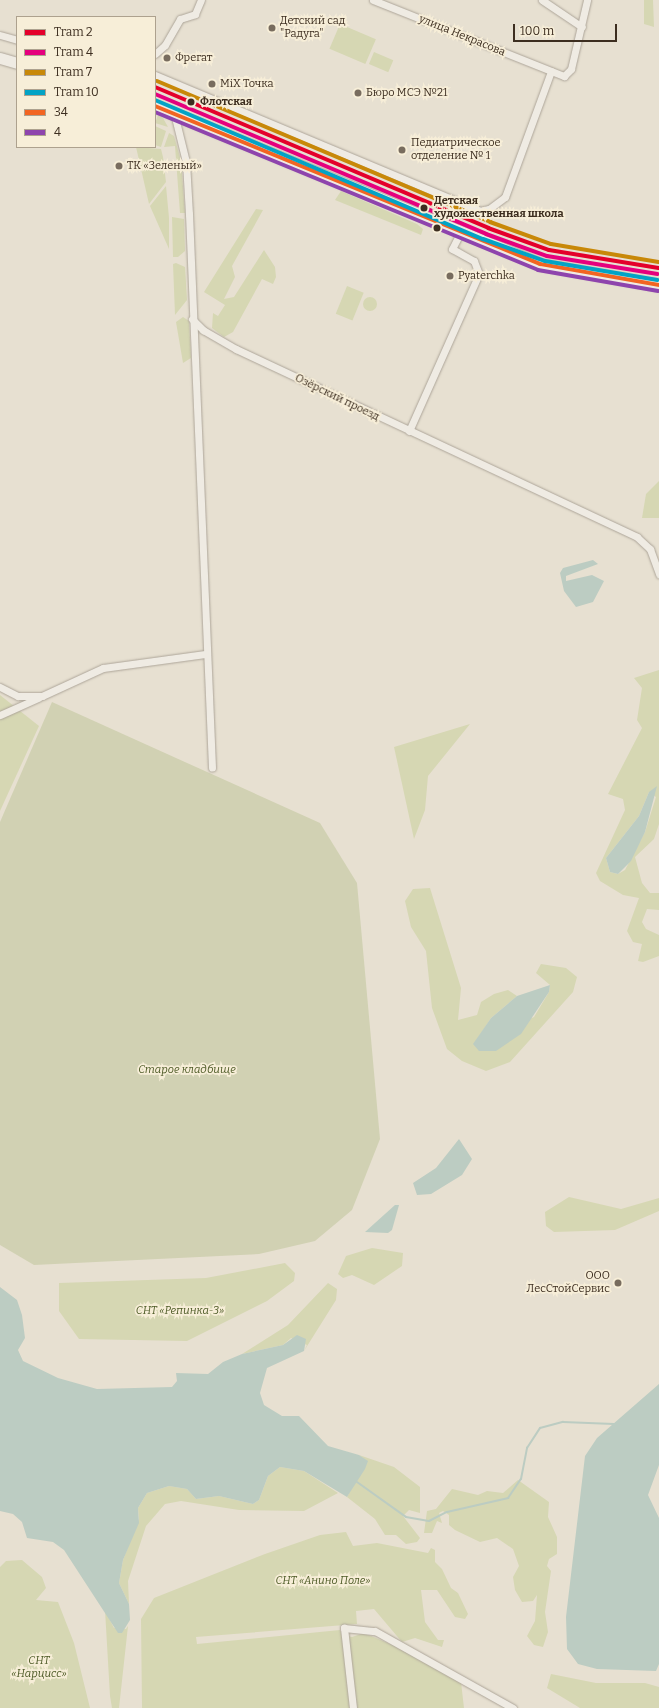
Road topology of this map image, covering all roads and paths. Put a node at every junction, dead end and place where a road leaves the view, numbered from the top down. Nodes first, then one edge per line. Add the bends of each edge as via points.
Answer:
1 (201, 0) edge
2 (373, 0) edge
3 (542, 0) edge
4 (587, 0) edge
5 (582, 27) junction
6 (0, 35) edge
7 (16, 40) edge
8 (156, 53) edge
9 (0, 58) edge
10 (16, 63) edge
11 (551, 71) junction
12 (156, 76) edge
13 (156, 106) edge
14 (174, 112) junction
15 (460, 233) junction
16 (659, 285) edge
17 (192, 318) junction
18 (409, 432) junction
19 (659, 574) edge
20 (205, 654) junction
21 (1, 690) edge
22 (42, 696) junction
23 (0, 715) edge
24 (212, 768) dead end
25 (353, 1708) edge
26 (513, 1708) edge

1 - 8 street via 195,14 180,19 165,46
2 - 11 street, улица Некрасова
3 - 5 street
4 - 5 street
5 - 11 street, улица Некрасова via 571,69 564,76
6 - 7 street
9 - 10 main road
11 - 12 street via 505,197 489,209 480,211
13 - 14 main road
14 - 15 main road
14 - 17 street via 186,162
15 - 16 main road via 540,264
15 - 18 street via 452,250 474,261 479,274
17 - 18 street, Озёрский проезд via 203,330 236,349
17 - 20 street via 202,501
18 - 19 street, Озёрский проезд via 637,537 650,549
20 - 22 street via 103,668
20 - 24 street
21 - 22 street via 18,696
22 - 23 street
25 - 26 street via 344,1628 375,1631

